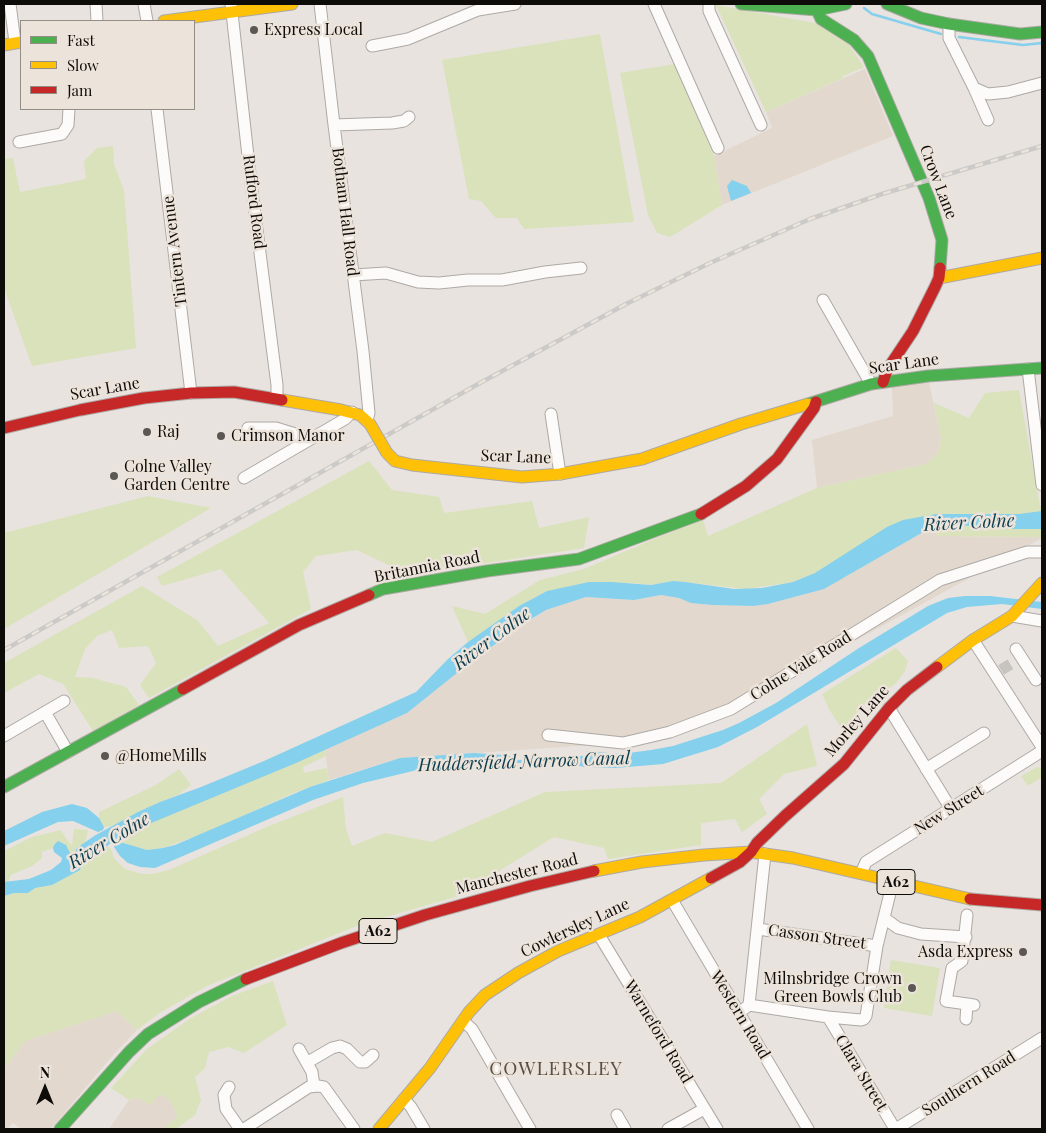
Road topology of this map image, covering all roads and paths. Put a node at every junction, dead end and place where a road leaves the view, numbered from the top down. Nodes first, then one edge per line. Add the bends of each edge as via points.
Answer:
1 (10, 4) edge
2 (96, 4) edge
3 (144, 4) edge
4 (292, 4) edge
5 (320, 4) edge
6 (515, 4) edge
7 (654, 4) edge
8 (709, 4) edge
9 (741, 4) edge
10 (846, 4) edge
11 (887, 4) edge
12 (797, 7) edge
13 (231, 8) edge
14 (817, 10) junction
15 (97, 20) edge
16 (147, 20) edge
17 (169, 20) edge
18 (949, 24) junction
19 (1042, 32) edge
20 (13, 43) edge
21 (372, 46) dead end
22 (1042, 83) edge
23 (974, 88) junction
24 (69, 110) edge
25 (158, 110) edge
26 (409, 117) dead end
27 (988, 120) dead end
28 (334, 125) junction
29 (761, 125) dead end
30 (18, 142) dead end
31 (718, 148) dead end
32 (1042, 258) edge
33 (581, 268) dead end
34 (353, 275) junction
35 (939, 278) junction
36 (823, 300) dead end
37 (1042, 368) edge
38 (1028, 369) junction
39 (877, 383) junction
40 (191, 392) junction
41 (277, 399) junction
42 (816, 402) junction
43 (352, 412) junction
44 (551, 414) dead end
45 (369, 422) junction
46 (4, 428) edge
47 (248, 428) dead end
48 (309, 440) junction
49 (560, 474) junction
50 (244, 478) dead end
51 (1042, 485) edge
52 (1042, 552) edge
53 (1042, 583) edge
54 (1014, 614) junction
55 (1042, 621) edge
56 (973, 640) junction
57 (1011, 664) tunnel mouth
58 (1036, 680) dead end
59 (64, 701) dead end
60 (889, 708) junction
61 (45, 712) junction
62 (984, 733) dead end
63 (548, 735) dead end
64 (4, 736) edge
65 (1042, 747) edge
66 (1042, 750) edge
67 (68, 752) junction
68 (926, 769) junction
69 (4, 787) edge
70 (950, 809) junction
71 (751, 852) junction
72 (765, 854) junction
73 (861, 873) junction
74 (892, 881) junction
75 (672, 900) junction
76 (1042, 905) edge
77 (967, 915) dead end
78 (884, 918) junction
79 (758, 929) junction
80 (600, 936) junction
81 (966, 936) junction
82 (877, 946) junction
83 (749, 1005) junction
84 (738, 1014) junction
85 (828, 1017) junction
86 (966, 1019) dead end
87 (463, 1021) junction
88 (1042, 1038) edge
89 (299, 1048) dead end
90 (373, 1055) dead end
91 (308, 1062) junction
92 (314, 1086) junction
93 (229, 1088) dead end
94 (404, 1099) junction
95 (704, 1108) junction
96 (617, 1115) dead end
97 (60, 1129) edge
98 (240, 1129) edge
99 (244, 1129) edge
100 (354, 1129) edge
101 (379, 1129) edge
102 (424, 1129) edge
103 (530, 1129) edge
104 (625, 1129) edge
105 (668, 1129) edge
106 (717, 1129) edge
107 (808, 1129) edge
108 (896, 1129) edge

1 - 20 street
2 - 15 street
3 - 16 street
4 - 13 street
5 - 28 street, Botham Hall Road
6 - 21 street via 478,10 408,39
7 - 31 street
8 - 29 street via 709,11
9 - 12 street
10 - 14 street
11 - 18 street via 921,18
12 - 14 street
13 - 17 street
13 - 41 street, Rufford Road
14 - 35 street, Crow Lane via 821,19 854,40 868,56 876,73 930,198 942,240
18 - 19 street via 1020,34
18 - 23 street via 949,38
22 - 23 street via 988,94
23 - 27 street
24 - 30 street via 68,125 62,134
25 - 40 street, Tintern Avenue
26 - 28 street via 392,123
28 - 34 street, Botham Hall Road
32 - 35 street
33 - 34 street via 502,280 439,283 418,282 386,273
34 - 45 street, Botham Hall Road
35 - 39 street, Crow Lane via 913,332
36 - 39 street
37 - 38 street, Scar Lane
38 - 39 street, Scar Lane
38 - 51 street
39 - 42 street, Scar Lane
40 - 41 street, Scar Lane via 234,392
40 - 46 street, Scar Lane via 80,410
41 - 43 street, Scar Lane
42 - 49 street, Scar Lane via 642,459
42 - 67 street, Britannia Road via 777,459 746,486 704,513 578,559 383,589 299,625
43 - 45 street, Scar Lane
43 - 48 street
44 - 49 street
45 - 49 street, Scar Lane, bridge via 395,461 522,477
47 - 48 street via 276,428
48 - 50 street
52 - 63 street, Colne Vale Road via 1027,552 940,580 731,709 670,732 623,743
53 - 54 street, Morley Lane
54 - 55 street
54 - 56 street, Morley Lane
56 - 60 street, Morley Lane via 907,690
56 - 65 street via 998,672
57 - 58 street via 1019,653
59 - 61 street
60 - 68 street
60 - 71 street, Morley Lane via 844,764 785,816
61 - 64 street
61 - 67 street
62 - 68 street
66 - 70 street, New Street
67 - 69 street, Britannia Road
68 - 70 street
70 - 73 street, New Street via 866,862
71 - 72 street, Manchester Road / A62
71 - 75 street, Cowlersley Lane via 740,862
71 - 97 street, Manchester Road / A62 via 642,862 530,886 406,921 244,980 199,1002 148,1034
72 - 73 street, Manchester Road / A62
72 - 79 street
73 - 74 street, Manchester Road / A62
74 - 76 street, Manchester Road / A62 via 974,900
74 - 78 street
75 - 80 street, Cowlersley Lane
75 - 84 street, Western Road
77 - 81 street
78 - 81 street via 898,928 921,934
78 - 82 street
79 - 82 street, Casson Street
79 - 83 street
80 - 87 street, Cowlersley Lane via 558,951 518,973 485,994
80 - 95 street, Warneford Road
81 - 86 street via 962,961 952,968 946,1001 971,1004
82 - 85 street via 866,1016 861,1020
83 - 84 street
83 - 85 street
84 - 107 street, Western Road
85 - 108 street, Clara Street
87 - 94 street, Cowlersley Lane
87 - 103 street via 472,1029
88 - 108 street, Southern Road
89 - 91 street
90 - 91 street via 360,1062 340,1046
91 - 92 street
92 - 99 street via 309,1086
92 - 100 street via 324,1087
93 - 98 street via 224,1095 226,1108
94 - 101 street, Cowlersley Lane
94 - 102 street
95 - 105 street
95 - 106 street, Warneford Road
96 - 104 street

